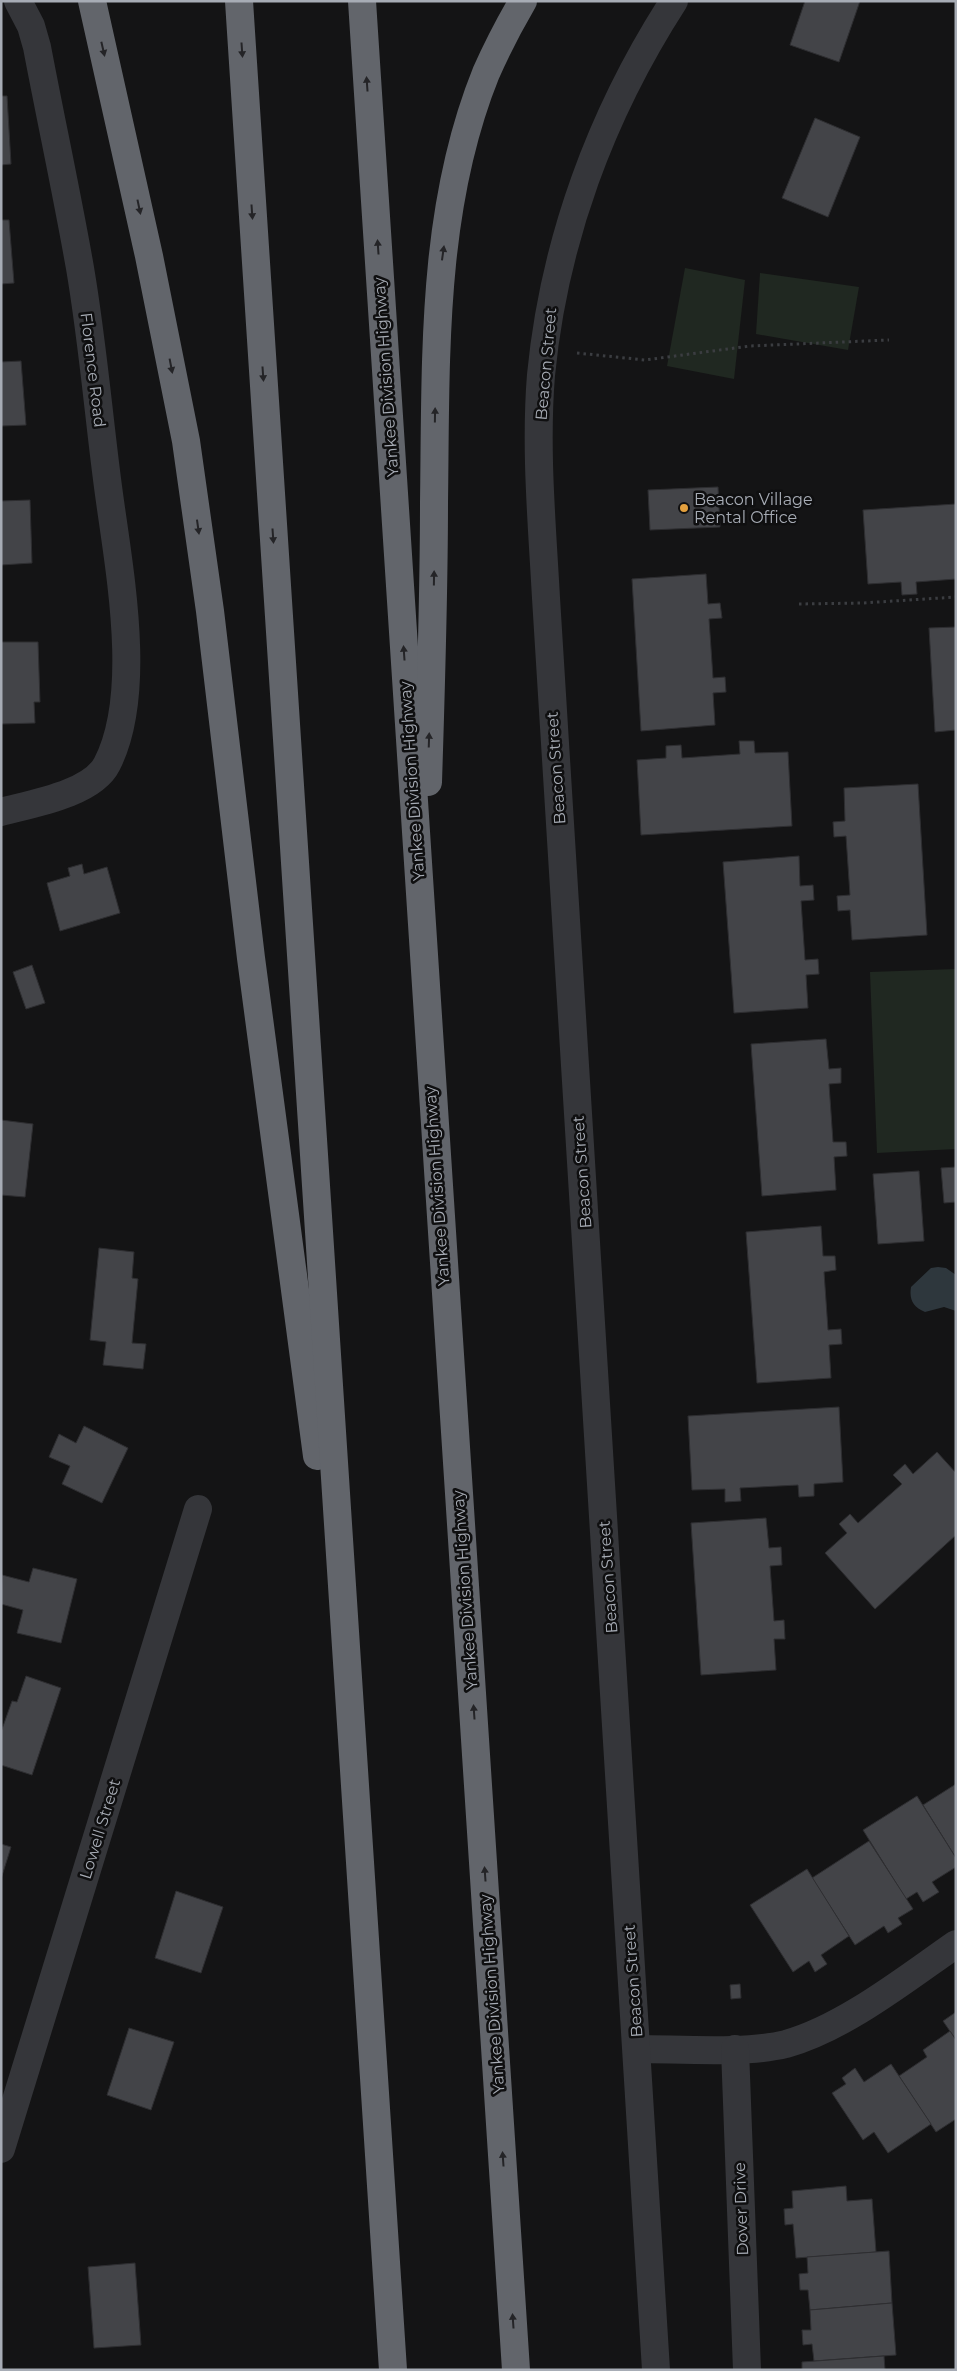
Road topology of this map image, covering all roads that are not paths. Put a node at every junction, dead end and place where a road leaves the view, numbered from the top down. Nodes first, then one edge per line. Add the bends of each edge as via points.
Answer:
1 (18, 1) edge
2 (92, 1) edge
3 (239, 1) edge
4 (362, 1) edge
5 (523, 1) edge
6 (674, 1) edge
7 (1, 812) edge
8 (422, 946) junction
9 (198, 1509) dead end
10 (351, 1710) junction
11 (956, 1944) edge
12 (735, 2048) junction
13 (637, 2049) junction
14 (1, 2149) edge
15 (393, 2370) edge
16 (516, 2370) edge
17 (656, 2370) edge
18 (747, 2370) edge

1 - 7 street, Florence Road via 32,26 37,47 83,290 120,577 128,669 122,720 107,766 80,788
2 -> 10 highway via 150,256 186,441 210,611 252,968
3 -> 10 highway
8 -> 4 highway, Yankee Division Highway
8 -> 5 highway via 434,597 437,312 442,260 449,208 475,105 497,49
6 - 13 street, Beacon Street via 628,79 591,163 564,244 554,287 541,377 540,486 546,608
16 -> 8 highway, Yankee Division Highway
9 - 14 street, Lowell Street
10 - 15 highway
11 - 12 street via 892,1988 824,2028 786,2044
12 - 13 street
12 - 18 street, Dover Drive
13 - 17 street, Beacon Street

